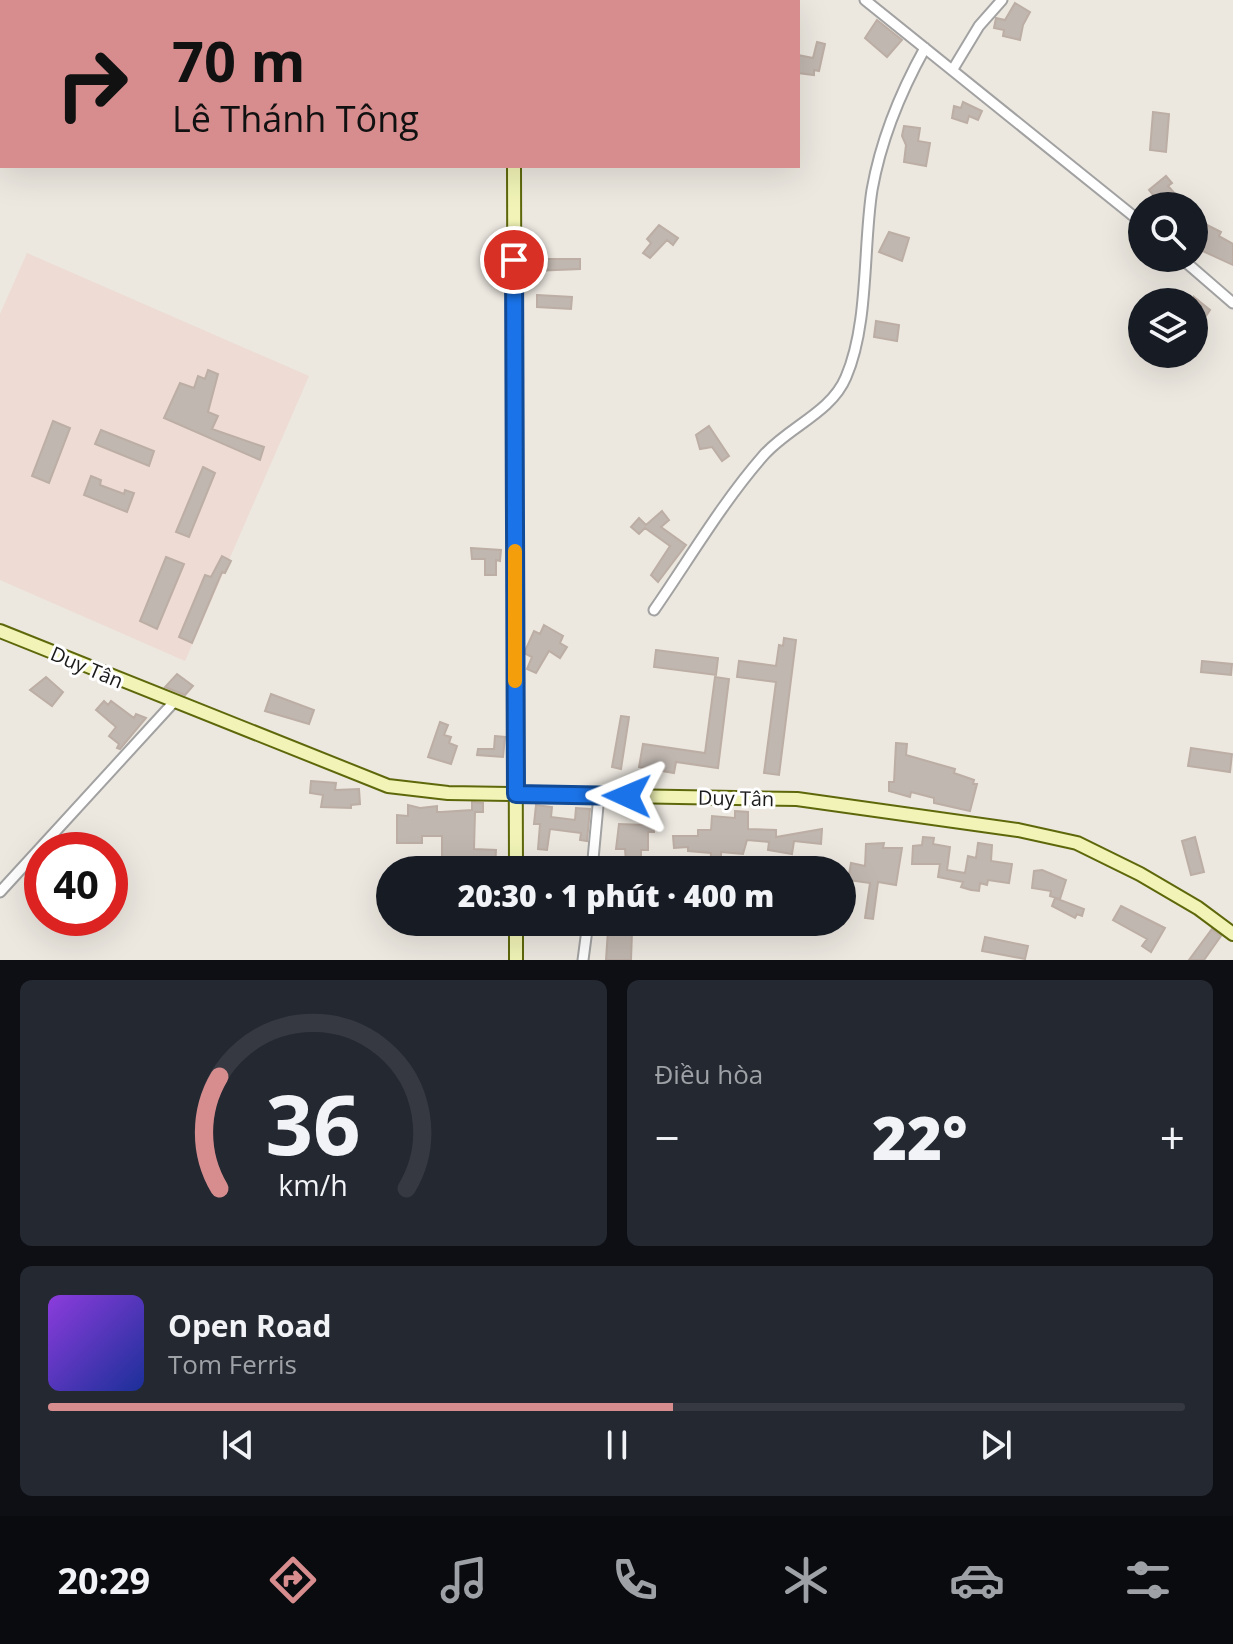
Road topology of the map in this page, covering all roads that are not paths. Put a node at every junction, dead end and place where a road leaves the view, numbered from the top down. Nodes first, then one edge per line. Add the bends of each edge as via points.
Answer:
1 (865, 0) edge
2 (1002, 0) edge
3 (925, 48) junction
4 (953, 69) junction
5 (514, 168) edge
6 (1128, 212) edge
7 (1197, 272) edge
8 (1233, 303) edge
9 (654, 610) dead end
10 (0, 631) edge
11 (173, 703) junction
12 (516, 794) junction
13 (599, 795) junction
14 (516, 856) edge
15 (593, 856) edge
16 (0, 892) edge
17 (1233, 934) edge
18 (516, 936) edge
19 (586, 936) edge
20 (516, 960) edge
21 (583, 960) edge

1 - 3 street
2 - 4 street
3 - 4 street
3 - 9 street via 881,150 859,320 846,377 823,408 765,454
4 - 6 street
5 - 12 street
7 - 8 street
10 - 11 street, Duy Tân
11 - 12 street, Duy Tân via 388,786
11 - 16 street
12 - 13 street, Duy Tân
12 - 14 street
13 - 15 street
13 - 17 street, Duy Tân via 797,799 1018,830 1077,843 1140,874
18 - 20 street
19 - 21 street

